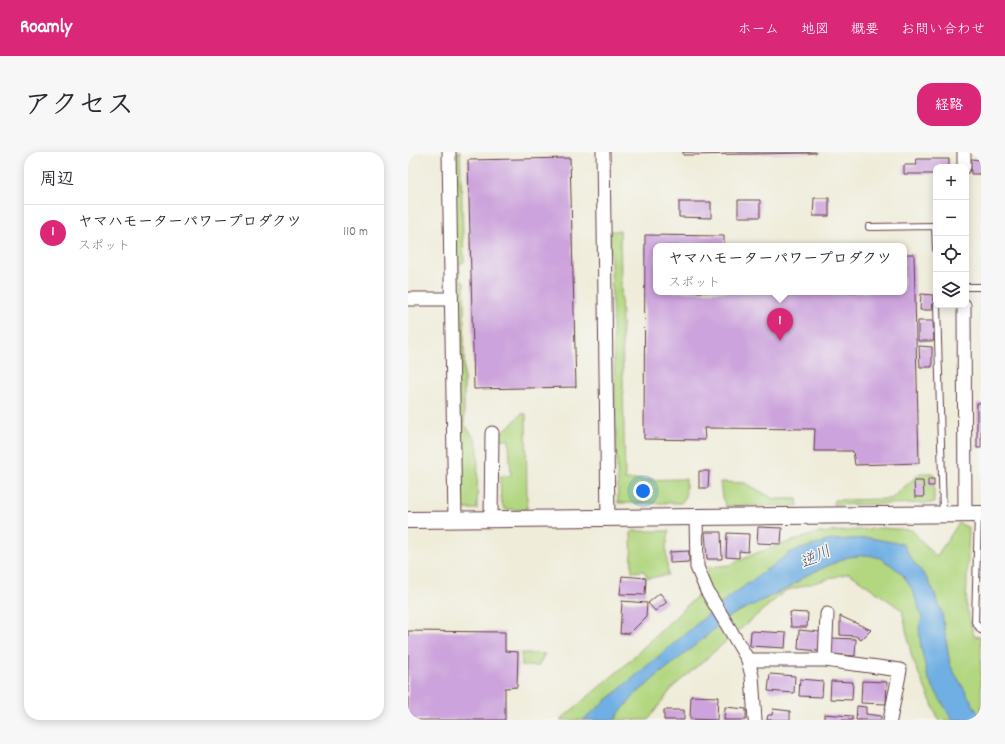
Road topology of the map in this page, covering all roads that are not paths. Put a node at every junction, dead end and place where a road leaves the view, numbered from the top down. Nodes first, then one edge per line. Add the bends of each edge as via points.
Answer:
1 (449, 152) edge
2 (603, 152) edge
3 (964, 152) edge
4 (964, 164) edge
5 (868, 227) dead end
6 (935, 236) edge
7 (969, 287) edge
8 (981, 287) edge
9 (451, 298) junction
10 (408, 299) edge
11 (937, 308) edge
12 (964, 308) edge
13 (492, 433) dead end
14 (943, 514) junction
15 (975, 514) edge
16 (696, 517) junction
17 (608, 518) junction
18 (491, 519) junction
19 (408, 520) edge
20 (455, 520) junction
21 (827, 614) dead end
22 (981, 630) edge
23 (744, 655) junction
24 (825, 660) junction
25 (755, 720) edge
26 (890, 720) edge

1 - 9 street
2 - 17 street
3 - 4 street
5 - 6 lane via 935,226
7 - 8 lane
9 - 10 street
9 - 20 street
11 - 14 lane
12 - 15 street
13 - 18 street
14 - 15 street
14 - 16 street
15 - 22 lane via 975,622
16 - 17 street
16 - 23 street via 697,567 707,591
17 - 18 street
18 - 20 street
19 - 20 street
21 - 24 street
23 - 24 street
23 - 25 street via 752,676
24 - 26 street via 900,670

